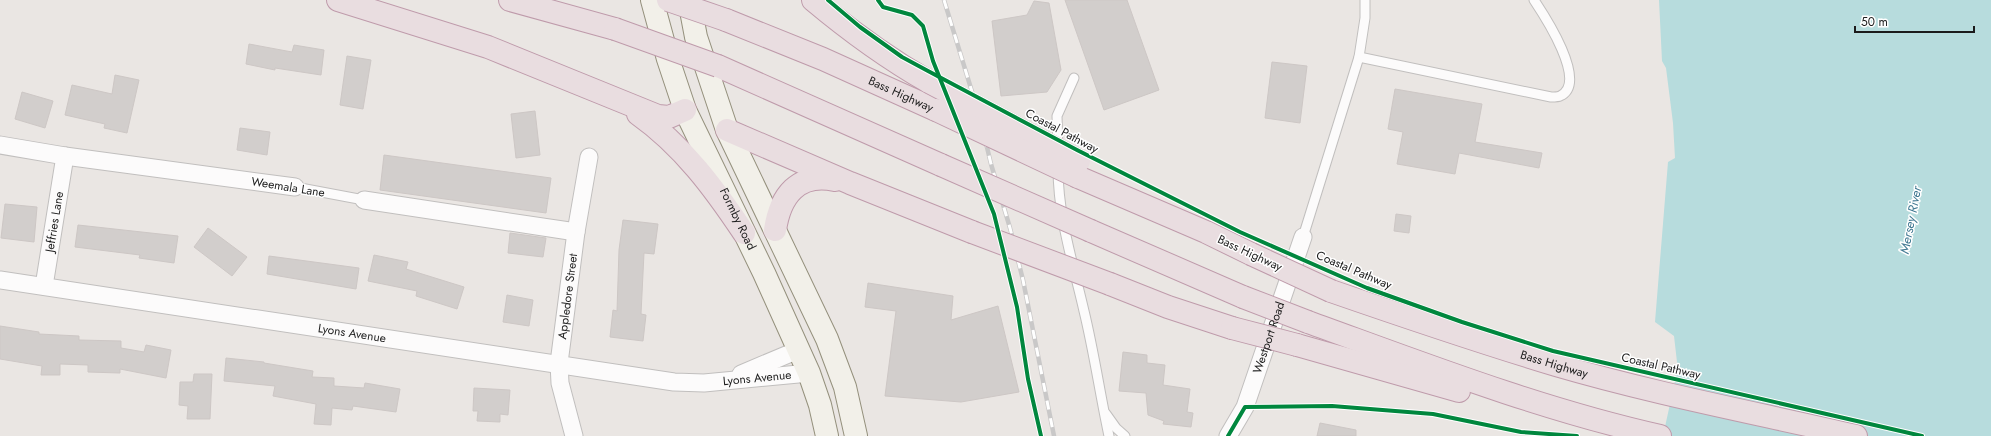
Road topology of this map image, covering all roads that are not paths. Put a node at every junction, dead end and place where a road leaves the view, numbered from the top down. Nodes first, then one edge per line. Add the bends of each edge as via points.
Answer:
1 (338, 0) edge
2 (510, 0) edge
3 (652, 0) edge
4 (660, 0) edge
5 (668, 0) edge
6 (689, 0) edge
7 (813, 0) edge
8 (1365, 0) edge
9 (1534, 0) edge
10 (660, 27) junction
11 (696, 37) junction
12 (1359, 57) junction
13 (1074, 78) dead end
14 (604, 95) junction
15 (685, 110) junction
16 (727, 130) junction
17 (0, 145) edge
18 (65, 156) junction
19 (589, 157) dead end
20 (1078, 169) junction
21 (850, 183) junction
22 (295, 187) joint
23 (364, 200) joint
24 (775, 230) junction
25 (576, 232) junction
26 (744, 233) junction
27 (1304, 237) joint
28 (0, 280) edge
29 (44, 286) junction
30 (827, 339) junction
31 (798, 350) junction
32 (559, 363) junction
33 (839, 370) junction
34 (809, 373) junction
35 (704, 383) junction
36 (1103, 409) junction
37 (1653, 434) edge
38 (574, 436) edge
39 (827, 436) edge
40 (856, 436) edge
41 (1109, 436) edge
42 (1125, 436) edge
43 (1228, 436) edge
44 (1856, 436) edge

1 - 14 highway via 488,47
2 - 37 highway, bridge via 615,29 718,66 941,166 1243,297 1308,322 1542,404
3 - 10 main road, Formby Road
4 - 10 main road
5 - 20 highway, Bass Highway, bridge via 823,59 936,110
6 - 11 main road
7 - 20 highway, bridge via 892,61
8 - 12 lane
9 - 12 lane via 1559,42 1566,64 1570,79 1566,91 1561,96 1551,97
10 - 15 main road, Formby Road
11 - 15 main road via 699,81
11 - 16 main road
12 - 27 lane
13 - 36 lane via 1057,116 1058,193 1095,358
14 - 15 highway via 658,116 669,117
14 - 26 highway via 640,116 682,150 709,182
15 - 16 main road
15 - 26 main road, Formby Road
16 - 21 highway
16 - 24 main road
17 - 18 street, Weemala Lane
18 - 22 street, Weemala Lane
18 - 29 street, Jeffries Lane
19 - 25 street, Appledore Street
20 - 44 highway, Bass Highway, bridge via 1331,291 1549,363 1656,391
21 - 24 highway via 827,178 809,180 798,185 782,204
21 - 37 highway, bridge via 1168,307 1232,328 1552,417
22 - 23 lane, Weemala Lane
23 - 25 street, Weemala Lane
24 - 30 main road
25 - 32 street, Appledore Street
26 - 31 main road, Formby Road
27 - 43 street, Westport Road via 1245,407
28 - 29 street, Lyons Avenue
29 - 32 street, Lyons Avenue
30 - 31 main road
30 - 33 main road
31 - 34 main road, Formby Road
31 - 35 street, Lyons Avenue via 737,376
32 - 35 street, Lyons Avenue via 674,382
32 - 38 street, Appledore Street via 560,383
33 - 34 main road
33 - 40 main road
34 - 35 street, Lyons Avenue
34 - 39 main road, Formby Road
36 - 41 lane
36 - 42 lane

